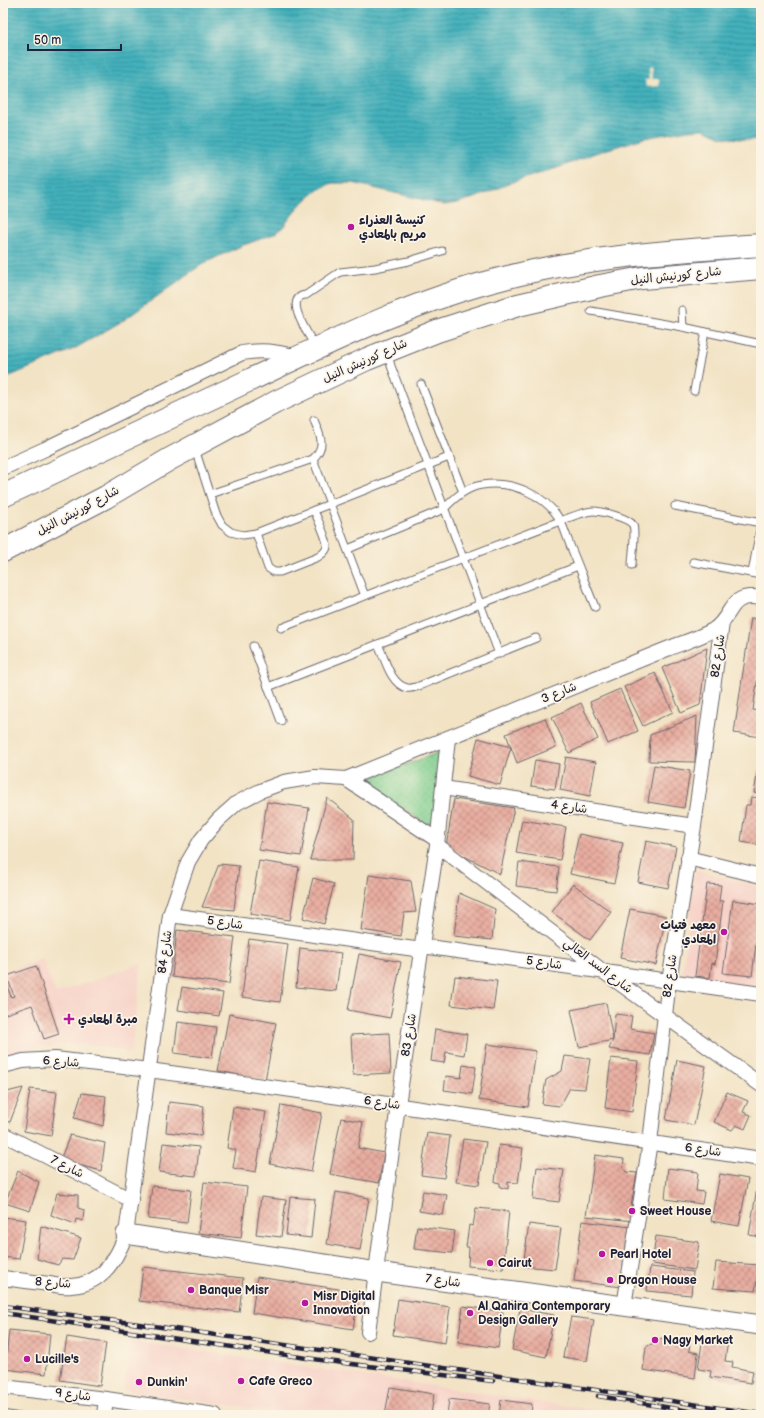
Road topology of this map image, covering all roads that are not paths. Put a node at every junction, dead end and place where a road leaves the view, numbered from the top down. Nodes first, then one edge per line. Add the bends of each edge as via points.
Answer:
1 (761, 245) edge
2 (442, 251) dead end
3 (761, 268) edge
4 (682, 310) dead end
5 (590, 311) dead end
6 (683, 327) junction
7 (705, 332) junction
8 (761, 344) edge
9 (387, 350) junction
10 (307, 353) junction
11 (421, 384) dead end
12 (694, 391) dead end
13 (314, 420) dead end
14 (194, 446) junction
15 (449, 457) junction
16 (313, 459) junction
17 (427, 466) junction
18 (3, 468) edge
19 (463, 492) junction
20 (210, 494) junction
21 (3, 496) edge
22 (330, 504) junction
23 (675, 506) dead end
24 (444, 509) junction
25 (314, 510) junction
26 (560, 521) junction
27 (761, 524) edge
28 (256, 534) junction
29 (348, 549) junction
30 (3, 551) edge
31 (462, 558) junction
32 (693, 562) dead end
33 (578, 566) junction
34 (632, 566) dead end
35 (752, 573) junction
36 (761, 575) edge
37 (365, 596) junction
38 (761, 598) edge
39 (480, 605) junction
40 (595, 607) dead end
41 (722, 623) junction
42 (281, 628) dead end
43 (536, 638) dead end
44 (378, 644) junction
45 (252, 646) dead end
46 (499, 654) junction
47 (268, 687) junction
48 (281, 721) dead end
49 (448, 738) junction
50 (346, 779) junction
51 (443, 788) junction
52 (694, 826) junction
53 (437, 843) junction
54 (688, 858) junction
55 (761, 876) edge
56 (170, 915) junction
57 (422, 948) junction
58 (604, 972) junction
59 (669, 981) junction
60 (761, 994) edge
61 (666, 1016) junction
62 (3, 1066) edge
63 (149, 1070) junction
64 (761, 1085) edge
65 (398, 1105) junction
66 (3, 1134) edge
67 (650, 1142) junction
68 (761, 1159) edge
69 (131, 1200) junction
70 (126, 1234) junction
71 (377, 1272) junction
72 (3, 1278) edge
73 (624, 1306) junction
74 (761, 1325) edge
75 (368, 1332) dead end
76 (3, 1387) edge
77 (106, 1399) junction
78 (104, 1415) edge
79 (215, 1415) edge

1 - 10 highway, شارع كورنيش النيل via 628,256 524,273 408,308
2 - 10 lane via 375,268 340,272 306,295 297,298
3 - 9 highway, شارع كورنيش النيل via 642,278 559,294 437,330
4 - 6 lane
5 - 6 lane
6 - 7 lane
7 - 8 lane
7 - 12 lane
9 - 14 highway, شارع كورنيش النيل via 278,401
9 - 17 lane via 390,366
10 - 18 street via 242,353
10 - 21 highway, شارع كورنيش النيل
11 - 15 lane
13 - 16 lane via 322,446 319,454
14 - 20 lane
14 - 30 highway, شارع كورنيش النيل via 106,497
15 - 17 lane
15 - 19 lane
16 - 20 lane
16 - 22 lane
17 - 22 lane
17 - 24 lane
19 - 24 lane via 452,499
19 - 26 lane via 487,484 518,488 536,496
20 - 28 lane via 222,525 231,532 243,536
22 - 25 lane
22 - 29 lane
23 - 27 lane
24 - 29 lane
24 - 31 lane
25 - 28 lane
25 - 28 lane via 327,548 324,553 280,572 268,568
26 - 31 lane
26 - 33 lane
26 - 34 lane via 593,511 628,520 633,526 634,533
27 - 35 lane
29 - 37 lane
31 - 37 lane
31 - 39 lane
32 - 35 lane
33 - 39 lane
33 - 40 lane
35 - 36 lane
37 - 42 lane
38 - 41 street, شارع 3 via 745,597 737,601
39 - 44 lane
39 - 46 lane
41 - 49 street, شارع 3 via 713,630
41 - 52 street, شارع 82
43 - 46 lane
44 - 46 lane via 398,684 408,688
44 - 47 lane
45 - 47 lane
47 - 48 lane
49 - 50 street, شارع 3
49 - 51 street, شارع 83
50 - 53 street, شارع السد العالي
50 - 56 street, شارع 84 via 315,777 284,782 237,803 201,840 188,862
51 - 52 street, شارع 4
51 - 53 street, شارع 83
52 - 54 street, شارع 82
53 - 57 street, شارع 83
53 - 58 street, شارع السد العالي
54 - 55 street
54 - 59 street, شارع 82
56 - 57 street, شارع 5
56 - 63 street, شارع 84
57 - 58 street, شارع 5
57 - 65 street, شارع 83
58 - 59 street, شارع 5
58 - 61 street, شارع السد العالي
59 - 60 street, شارع 5
59 - 61 street, شارع 82
61 - 64 street, شارع السد العالي
61 - 67 street, شارع 82
62 - 63 street, شارع 6 via 23,1061 55,1060
63 - 65 street, شارع 6
63 - 69 street, شارع 84
65 - 67 street, شارع 6
65 - 71 street, شارع 83
66 - 69 street, شارع 7
67 - 68 street, شارع 6
67 - 73 street, شارع 82
69 - 70 street, شارع 84
70 - 71 street, شارع 7
70 - 72 street, شارع 8 via 112,1264 101,1275 86,1282 71,1286
71 - 73 street, شارع 7
71 - 75 street, شارع 83
73 - 74 street, شارع 7
76 - 77 street, شارع 9
77 - 78 street
77 - 79 street, شارع 9

